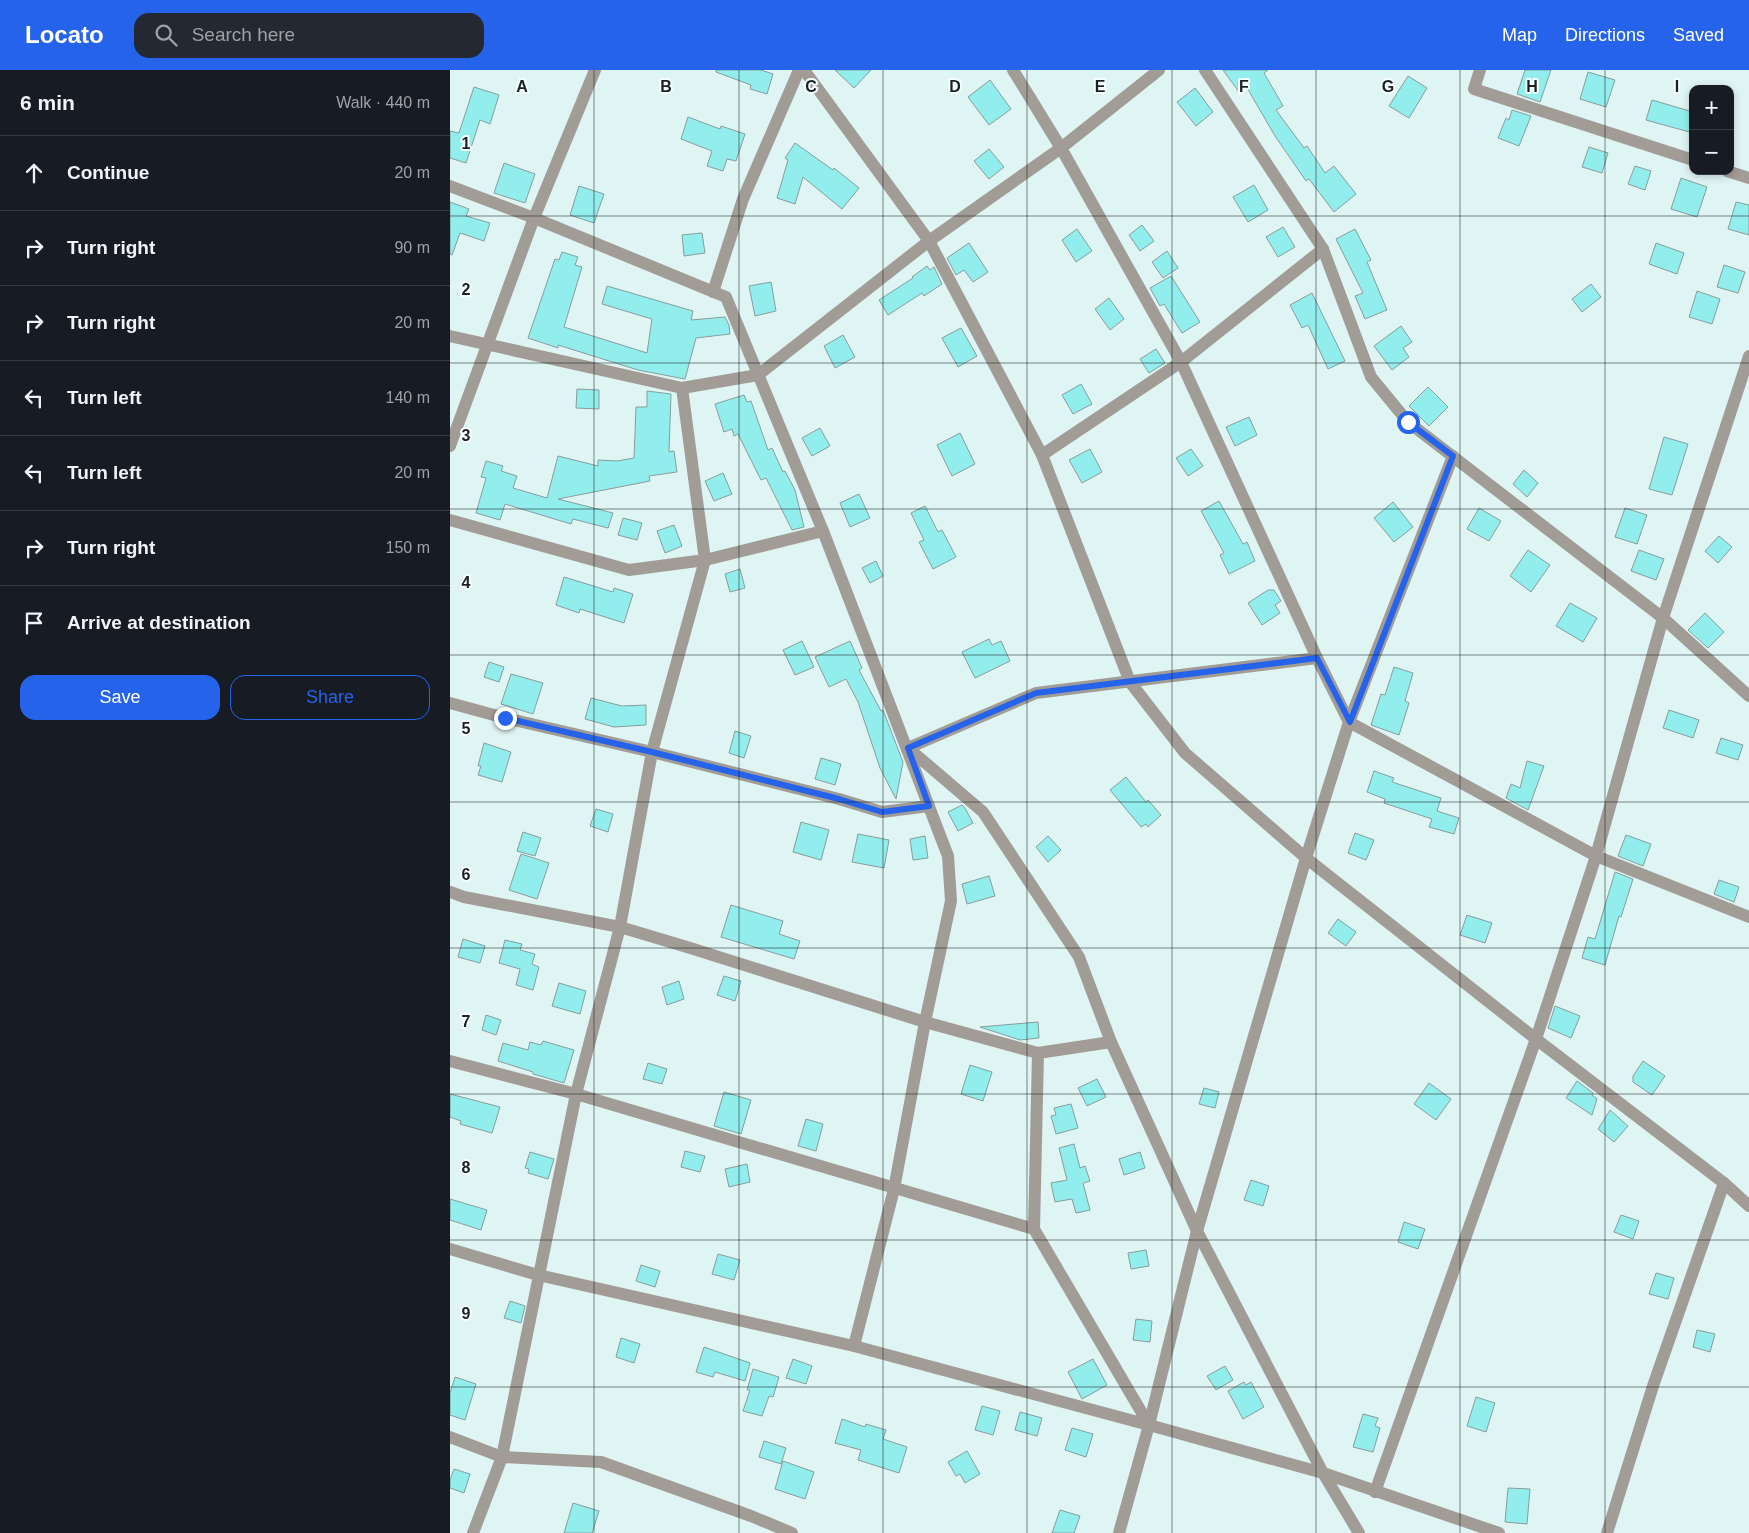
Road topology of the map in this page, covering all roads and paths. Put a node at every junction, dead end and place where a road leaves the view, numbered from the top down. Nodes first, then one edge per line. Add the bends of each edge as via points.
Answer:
1 (595, 70) edge
2 (799, 70) edge
3 (804, 70) edge
4 (1013, 70) edge
5 (1159, 70) edge
6 (1205, 70) edge
7 (1480, 70) edge
8 (1061, 148) junction
9 (1689, 159) edge
10 (1734, 173) edge
11 (1749, 178) edge
12 (450, 186) edge
13 (534, 218) junction
14 (929, 241) junction
15 (1323, 249) junction
16 (713, 292) junction
17 (450, 336) edge
18 (488, 345) junction
19 (1749, 356) edge
20 (1181, 362) junction
21 (758, 375) junction
22 (682, 388) junction
23 (450, 446) edge
24 (1042, 455) junction
25 (1453, 456) junction
26 (450, 520) edge
27 (823, 531) junction
28 (706, 560) junction
29 (1663, 618) junction
30 (1317, 658) junction
31 (1130, 682) junction
32 (1749, 696) edge
33 (450, 702) edge
34 (1350, 722) junction
35 (908, 748) junction
36 (652, 752) junction
37 (929, 806) junction
38 (1596, 856) junction
39 (1306, 858) junction
40 (450, 892) edge
41 (1749, 917) edge
42 (620, 927) junction
43 (925, 1022) junction
44 (1536, 1039) junction
45 (1110, 1042) junction
46 (1038, 1053) junction
47 (450, 1061) edge
48 (576, 1094) junction
49 (1724, 1183) junction
50 (894, 1189) junction
51 (1749, 1206) edge
52 (1034, 1229) junction
53 (1197, 1231) junction
54 (450, 1249) edge
55 (538, 1275) junction
56 (854, 1346) junction
57 (1149, 1425) junction
58 (450, 1437) edge
59 (502, 1457) junction
60 (1323, 1473) junction
61 (1375, 1492) junction
62 (473, 1533) edge
63 (792, 1533) edge
64 (1119, 1533) edge
65 (1359, 1533) edge
66 (1499, 1533) edge
67 (1607, 1533) edge

1 - 13 street
2 - 16 street via 743,199
3 - 14 street
4 - 8 street
5 - 8 street
6 - 15 street
7 - 9 street via 1474,89
8 - 14 street
8 - 20 street
10 - 11 street
12 - 13 street
13 - 16 street
13 - 18 street
14 - 21 street
14 - 24 street
15 - 20 street
15 - 25 street via 1371,378 1408,422
16 - 21 street via 726,298
17 - 18 street
18 - 22 street
18 - 23 street
19 - 29 street
20 - 24 street
20 - 30 street
21 - 22 street
21 - 27 street
22 - 28 street
24 - 31 street
25 - 29 street
25 - 34 street
26 - 28 street via 629,570
27 - 28 street
27 - 35 street
28 - 36 street
29 - 32 street
29 - 38 street
30 - 31 street
30 - 34 street
31 - 35 street via 1036,693
31 - 39 street via 1185,753
33 - 36 street
34 - 38 street
34 - 39 street
35 - 37 street
35 - 45 street via 983,812 1079,957
36 - 37 street via 882,812
36 - 42 street
37 - 43 street via 948,856 951,900
38 - 41 street
38 - 44 street
39 - 44 street
39 - 53 street
40 - 42 street
42 - 43 street
42 - 48 street
43 - 46 street
43 - 50 street
44 - 49 street
44 - 61 street
45 - 46 street
45 - 53 street
46 - 52 street
47 - 48 street
48 - 50 street
48 - 55 street
49 - 51 street
49 - 67 street via 1653,1386
50 - 52 street
50 - 56 street
52 - 57 street
53 - 57 street
53 - 60 street
54 - 55 street
55 - 56 street
55 - 59 street
56 - 57 street
57 - 60 street
57 - 64 street
58 - 59 street
59 - 62 street
59 - 63 street via 601,1462
60 - 61 street
60 - 65 street
61 - 66 street

